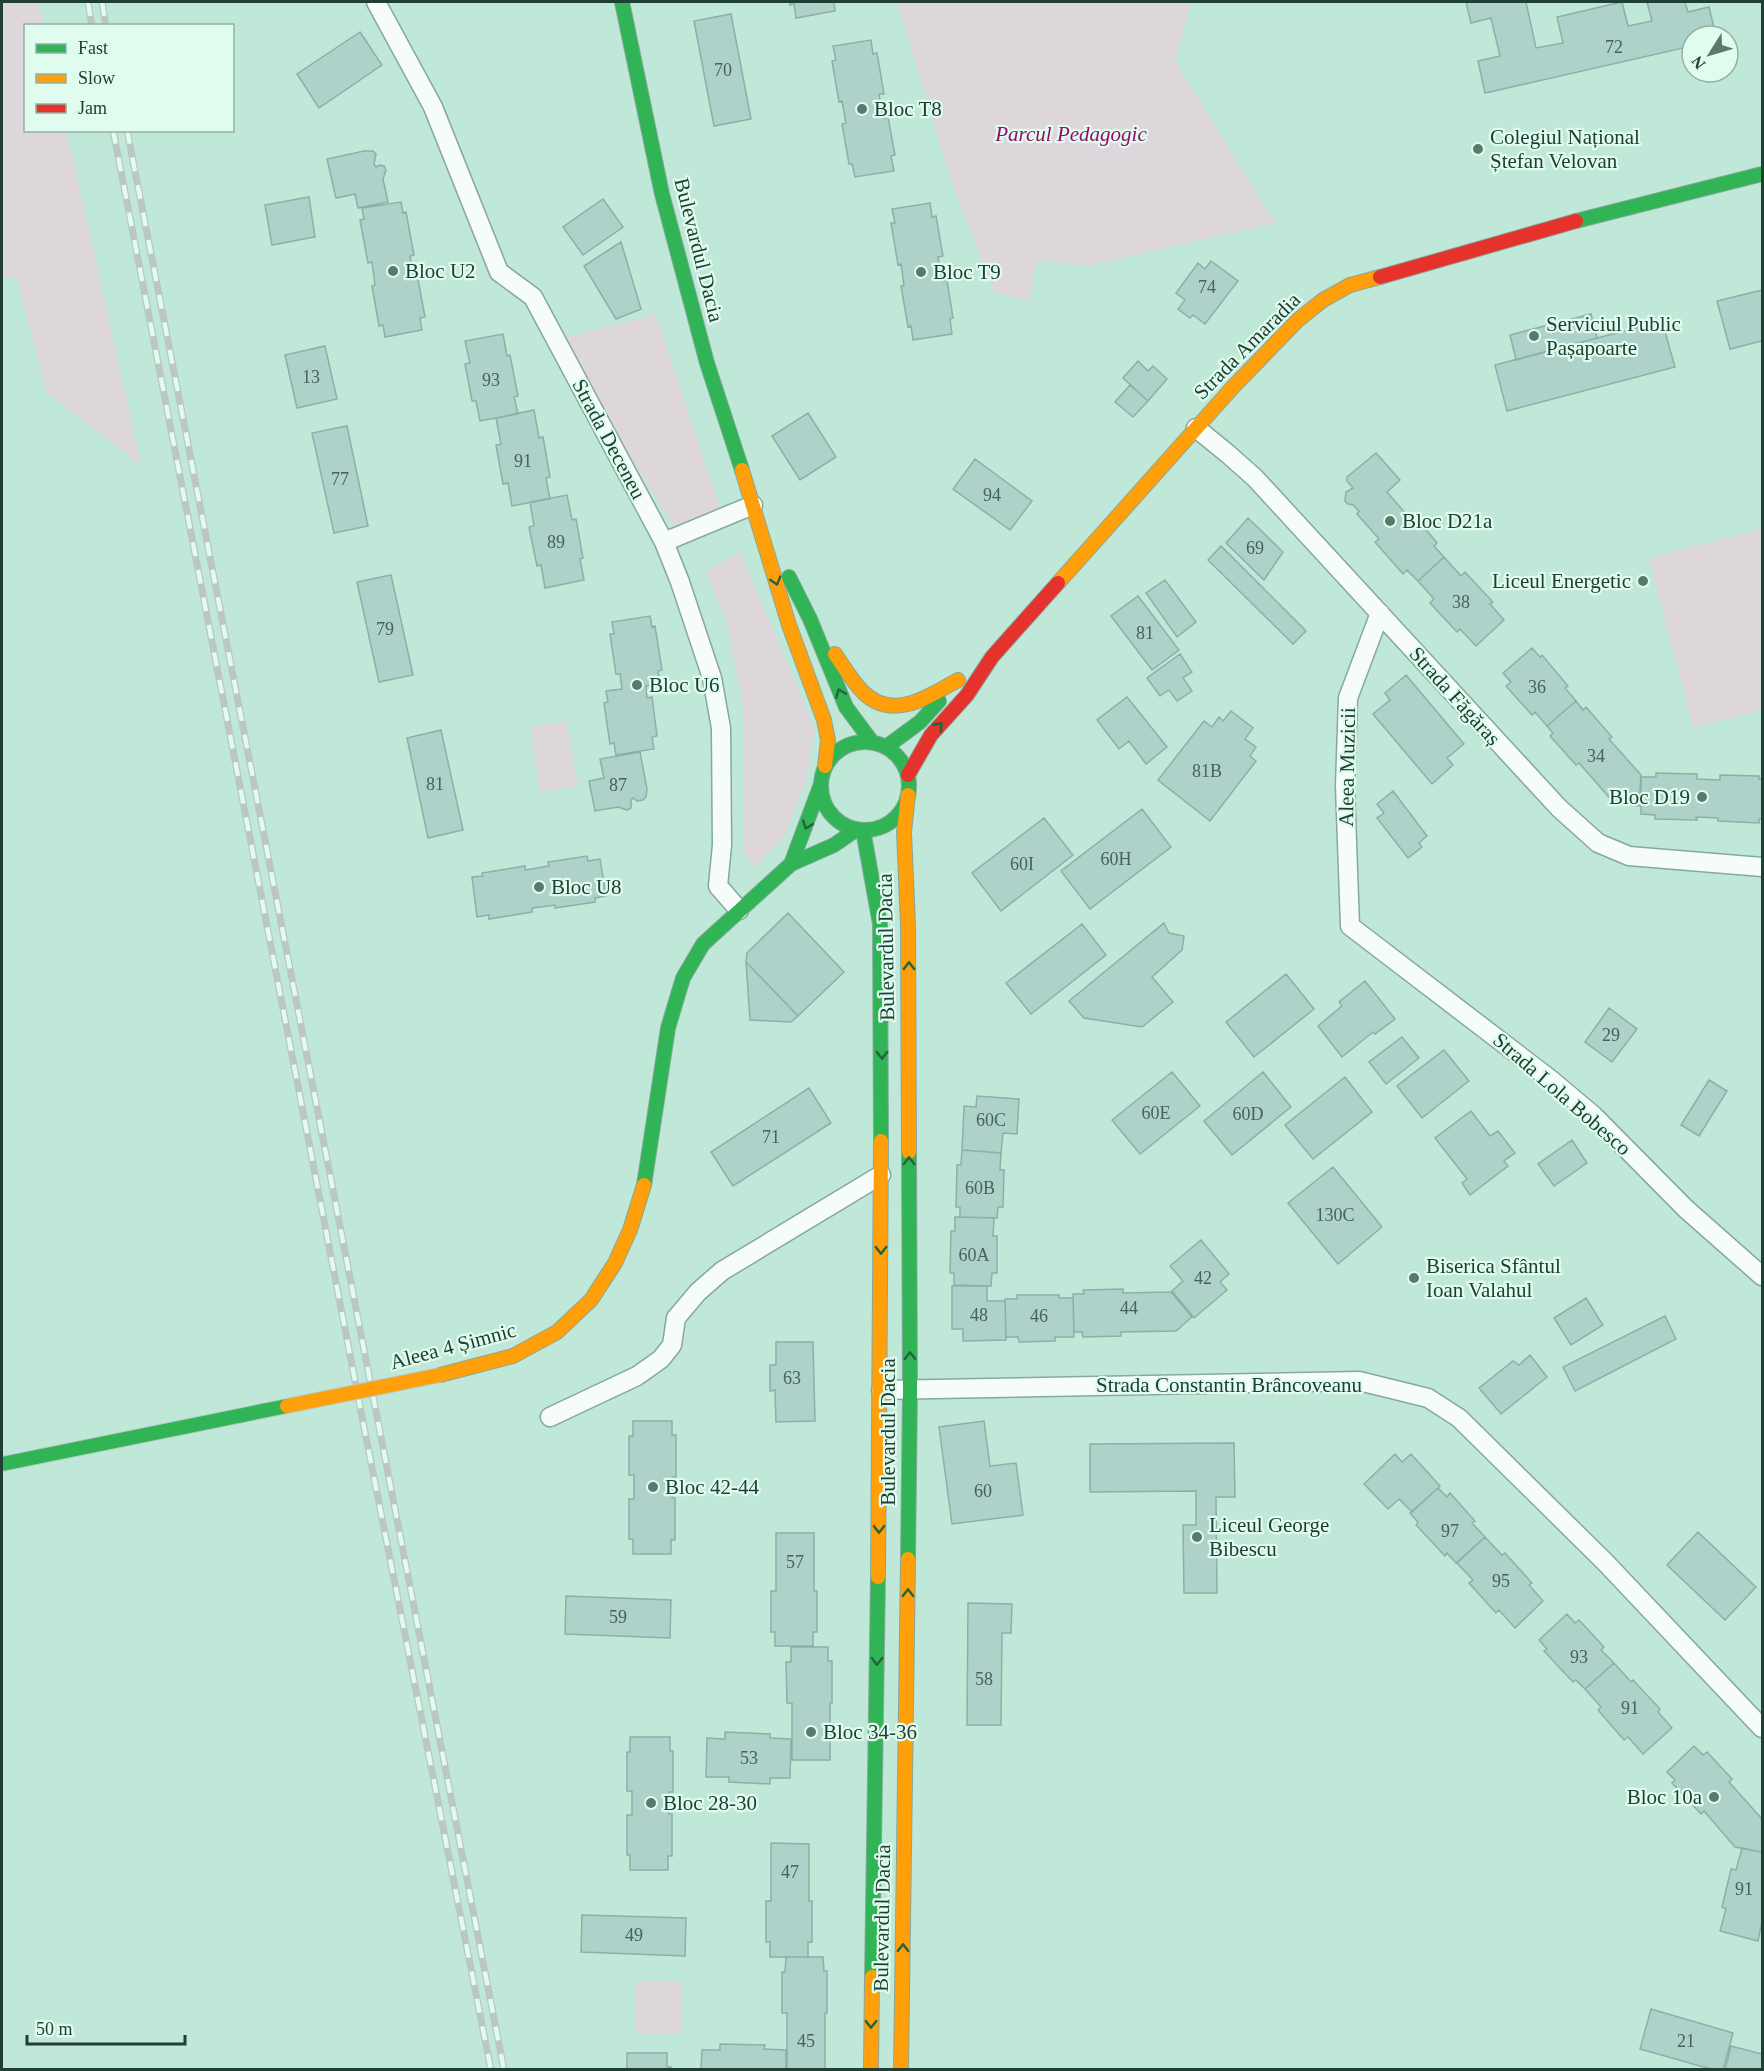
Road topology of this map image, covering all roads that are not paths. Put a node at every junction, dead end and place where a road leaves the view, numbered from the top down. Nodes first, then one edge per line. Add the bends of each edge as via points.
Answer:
1 (376, 2) edge
2 (622, 2) edge
3 (1762, 174) edge
4 (1196, 428) junction
5 (753, 505) junction
6 (664, 542) junction
7 (1380, 614) junction
8 (810, 619) junction
9 (992, 657) junction
10 (958, 680) junction
11 (872, 742) junction
12 (886, 747) junction
13 (825, 766) junction
14 (908, 775) junction
15 (821, 784) junction
16 (908, 795) junction
17 (860, 830) junction
18 (791, 864) junction
19 (1762, 867) edge
20 (739, 910) junction
21 (1350, 926) joint
22 (881, 1175) junction
23 (1762, 1276) edge
24 (881, 1390) junction
25 (910, 1390) junction
26 (550, 1417) dead end
27 (2, 1464) edge
28 (1762, 1728) edge
29 (871, 2070) edge
30 (901, 2070) edge

1 - 6 street, Strada Deceneu via 433,107 499,272 533,297
2 - 5 main road, Bulevardul Dacia via 662,194 707,363
3 - 4 main road, Strada Amaradia via 1350,285 1298,320
4 - 7 street, Strada Făgăraș via 1255,478
4 - 9 main road, Strada Amaradia
5 - 6 street
5 - 8 main road, Bulevardul Dacia
5 -> 13 main road, Bulevardul Dacia via 789,625 824,720 828,740
6 - 20 street, Strada Deceneu via 712,678 721,728 722,845 718,886
7 - 19 street, Strada Făgăraș via 1551,800 1598,843 1629,856
7 - 21 street, Aleea Muzicii via 1348,698 1345,786
8 - 10 main road via 866,696 887,707 907,707
11 -> 8 main road, Bulevardul Dacia via 846,707
9 - 10 main road, Strada Amaradia
14 -> 9 main road, Strada Amaradia via 931,735 967,695
10 - 12 main road, Strada Amaradia via 920,722
11 - 12 main road
11 - 13 main road via 845,746
12 - 14 main road via 896,754
13 - 15 main road, Bulevardul Dacia
14 - 16 main road, Bulevardul Dacia
15 - 17 main road via 825,802 835,818
15 -> 18 main road, Aleea 4 Șimnic
16 - 17 main road via 904,807 891,821 875,829
25 -> 16 main road, Bulevardul Dacia via 904,832
17 - 18 main road, Aleea 4 Șimnic
17 -> 22 main road, Bulevardul Dacia via 880,924
18 - 20 main road, Aleea 4 Șimnic
20 - 27 main road, Aleea 4 Șimnic, bridge via 703,944 683,978 668,1028 643,1191 630,1230 591,1300 557,1332 513,1356 440,1376
21 - 23 street, Strada Lola Bobesco via 1594,1116 1686,1209
22 -> 24 main road, Bulevardul Dacia
22 - 26 street via 722,1271 676,1318 672,1345 661,1359 636,1376
24 - 25 street, Strada Constantin Brâncoveanu
24 -> 29 main road, Bulevardul Dacia
25 - 28 street, Strada Constantin Brâncoveanu via 1359,1381 1428,1398 1460,1418 1605,1562
30 -> 25 main road, Bulevardul Dacia

